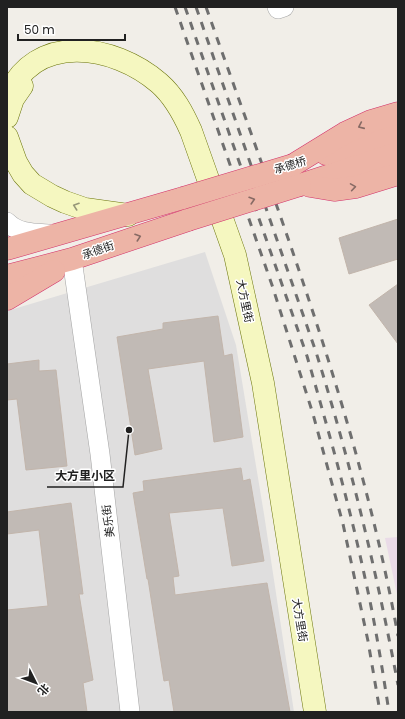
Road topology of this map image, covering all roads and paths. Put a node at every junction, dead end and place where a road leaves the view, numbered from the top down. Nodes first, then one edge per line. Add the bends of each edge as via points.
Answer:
1 (277, 7) edge
2 (284, 7) edge
3 (7, 98) edge
4 (398, 113) edge
5 (7, 117) edge
6 (398, 132) edge
7 (7, 137) edge
8 (398, 153) edge
9 (292, 165) junction
10 (398, 174) edge
11 (300, 185) junction
12 (128, 215) junction
13 (188, 220) joint
14 (7, 222) edge
15 (58, 235) junction
16 (7, 240) edge
17 (36, 241) junction
18 (7, 249) edge
19 (72, 259) junction
20 (7, 276) edge
21 (7, 299) edge
22 (130, 712) edge
23 (306, 712) edge
24 (315, 712) edge

1 - 2 street
3 - 24 main road, 大方里街 via 20,75 37,60 50,54 86,51 112,56 150,76 169,93 185,116 235,255 263,383
4 -> 9 highway via 371,121 345,133
5 - 23 main road, 大方里街 via 20,88 38,70 47,64 78,58 109,63 136,76 155,89 177,114 229,262 249,340
6 - 9 highway, 承德桥
12 -> 7 main road via 86,209 52,196 32,184 23,174
8 - 11 highway, 承德桥
9 - 12 highway, 承德桥, bridge
11 -> 10 highway via 334,190 356,187
13 -> 11 highway, 承德桥, bridge
12 - 15 highway
19 -> 13 highway, 承德街
14 - 15 street via 11,227 27,232
15 - 17 highway
16 - 17 highway
17 - 18 highway
19 - 20 highway, 承德街
19 - 21 highway
19 - 22 street, 美乐街 via 100,454

